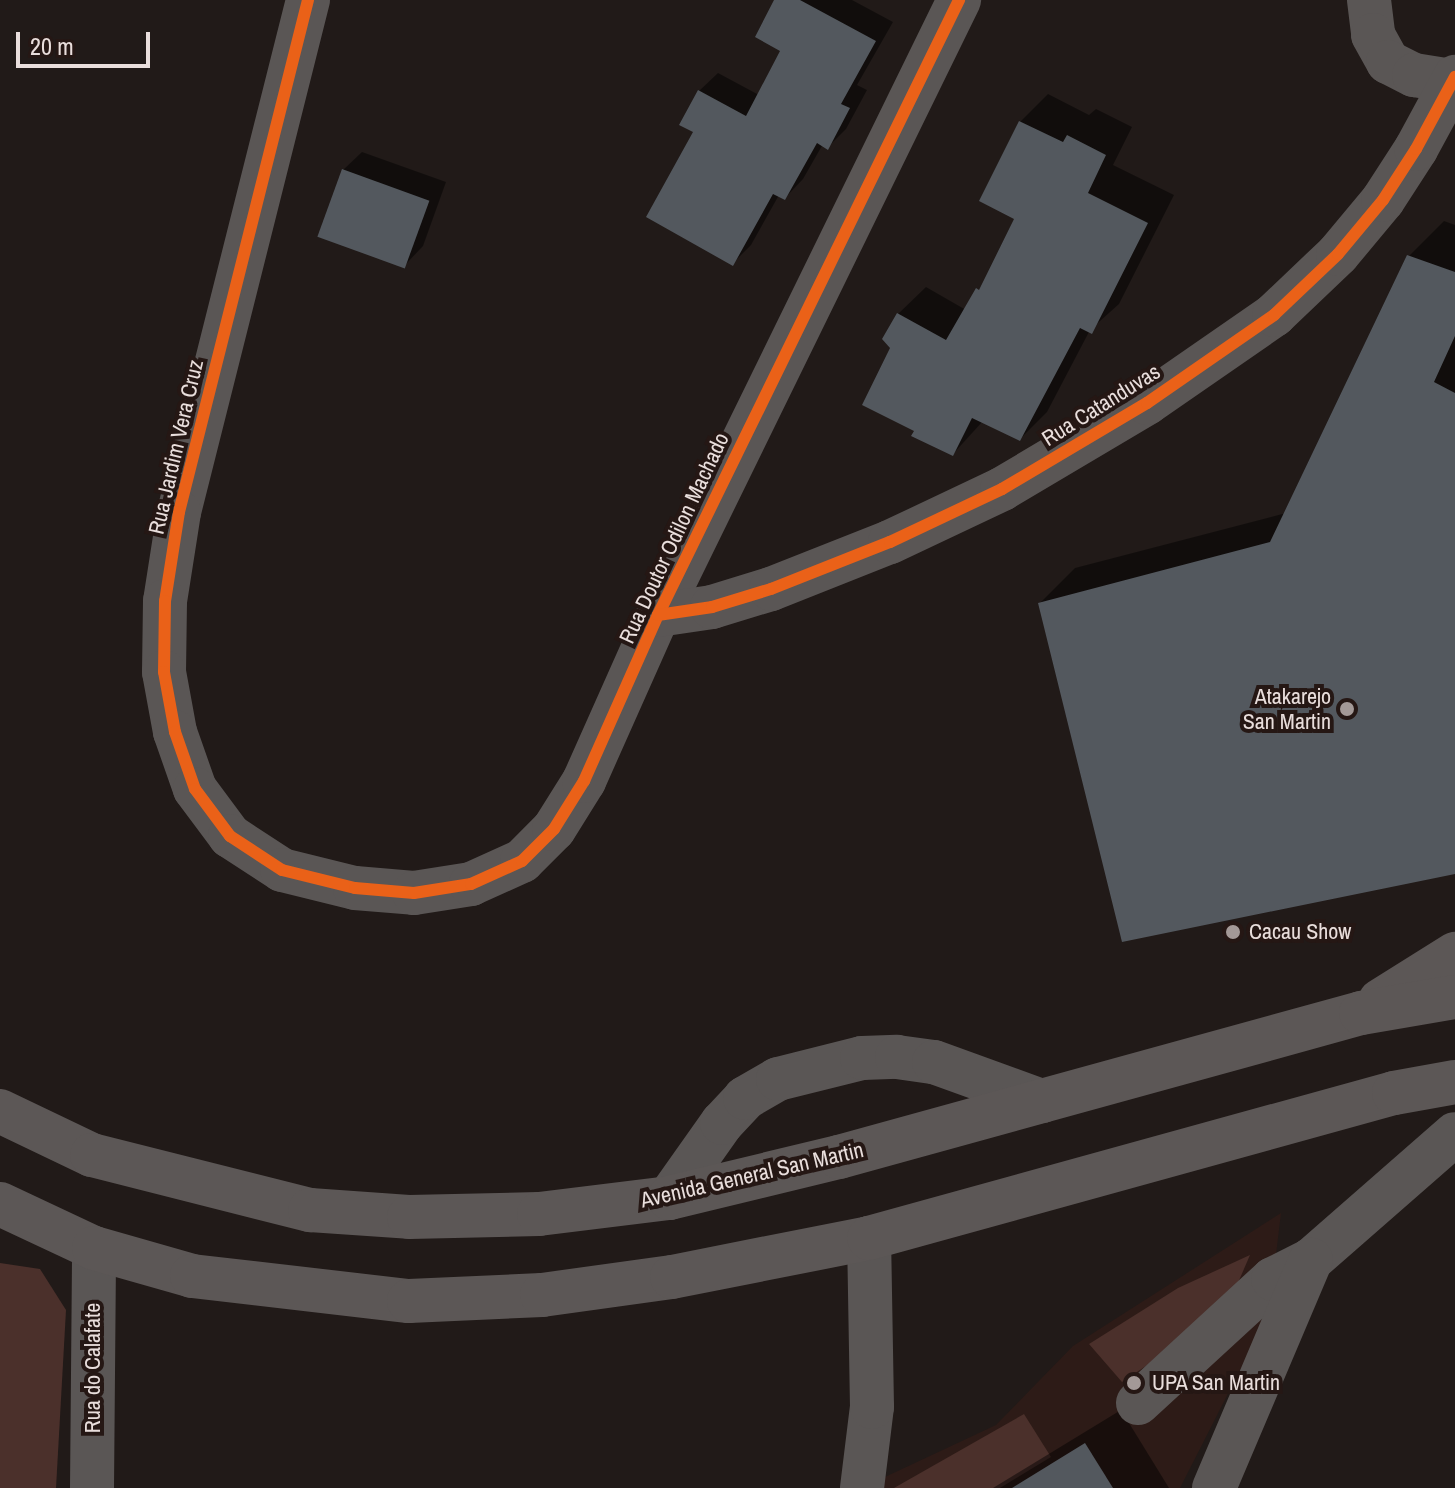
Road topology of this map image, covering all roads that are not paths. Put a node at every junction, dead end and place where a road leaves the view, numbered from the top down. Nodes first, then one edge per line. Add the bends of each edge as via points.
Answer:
1 (308, 0) edge
2 (959, 0) edge
3 (1369, 0) edge
4 (1454, 79) edge
5 (658, 615) junction
6 (282, 870) joint
7 (1455, 954) edge
8 (1455, 997) edge
9 (1361, 1013) junction
10 (1455, 1050) edge
11 (1455, 1082) edge
12 (1394, 1093) junction
13 (1042, 1101) junction
14 (0, 1111) edge
15 (1455, 1134) edge
16 (669, 1198) junction
17 (0, 1204) edge
18 (869, 1238) junction
19 (94, 1248) junction
20 (1311, 1260) junction
21 (1138, 1403) dead end
22 (92, 1488) edge
23 (862, 1488) edge
24 (1214, 1488) edge

1 - 6 street, Rua Jardim Vera Cruz via 179,512 165,601 164,672 175,732 195,789 230,836
2 - 5 street, Rua Doutor Odilon Machado
3 - 4 street via 1373,35 1388,62 1414,75
4 - 5 street, Rua Catanduvas via 1383,200 1338,254 1274,315 1147,403 1002,489 890,542 771,589 712,607
5 - 6 street, Rua Doutor Odilon Machado via 584,781 554,829 522,861 471,884 414,893 355,888
7 - 9 main road
8 - 9 main road, Avenida General San Martin
9 - 13 main road, Avenida General San Martin
10 - 12 main road
11 - 12 main road
12 - 18 main road
13 - 16 main road, Avenida General San Martin
13 - 16 street via 934,1062 897,1057 862,1058 778,1079 745,1098 722,1123
14 - 16 main road, Avenida General San Martin via 92,1155 310,1210 409,1217 539,1214
15 - 20 street
17 - 19 main road
18 - 19 main road via 672,1277 556,1293 409,1301 192,1276
18 - 23 street via 872,1407
19 - 22 street, Rua do Calafate
20 - 21 street via 1273,1279
20 - 24 street

